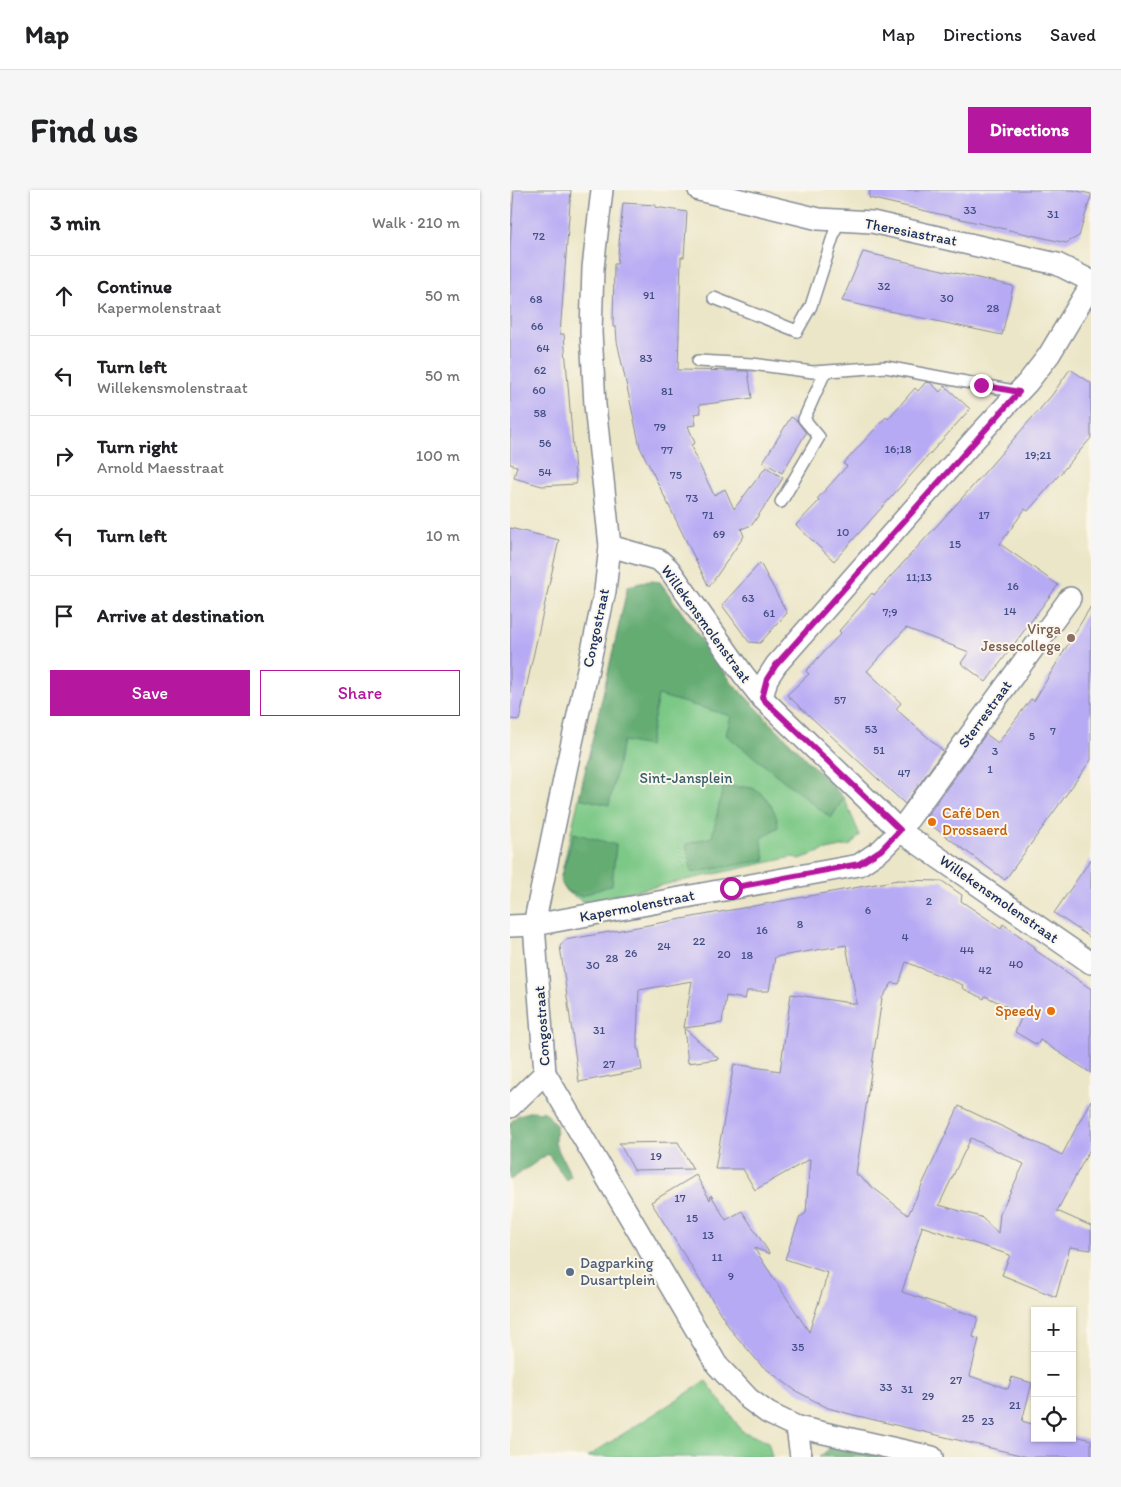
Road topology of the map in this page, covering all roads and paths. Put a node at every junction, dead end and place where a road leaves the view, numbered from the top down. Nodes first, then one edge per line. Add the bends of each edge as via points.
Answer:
1 (602, 190) edge
2 (698, 190) edge
3 (838, 221) junction
4 (1091, 283) edge
5 (714, 298) dead end
6 (698, 361) dead end
7 (825, 372) junction
8 (1019, 392) junction
9 (782, 502) dead end
10 (610, 546) junction
11 (1070, 598) dead end
12 (762, 698) junction
13 (900, 830) junction
14 (510, 926) edge
15 (534, 926) junction
16 (1091, 963) edge
17 (545, 1073) junction
18 (510, 1107) edge
19 (797, 1427) junction
20 (801, 1457) edge
21 (932, 1457) edge

1 - 10 street via 593,268 591,332
2 - 3 street, Theresiastraat
3 - 4 street, Theresiastraat via 872,222 1057,264
3 - 5 lane via 811,306 797,332
4 - 8 street via 1049,355
6 - 7 lane
7 - 8 lane via 886,366
7 - 9 lane via 804,418 820,437
8 - 12 street via 776,665 767,679
10 - 12 street, Willekensmolenstraat via 659,560 669,569
10 - 15 street, Congostraat via 605,591
11 - 13 street, Sterrestraat
12 - 13 street, Willekensmolenstraat
13 - 15 street, Kapermolenstraat via 881,850 859,864
13 - 16 street, Willekensmolenstraat
14 - 15 street, Kapermolenstraat
15 - 17 street, Congostraat
17 - 18 street
17 - 19 street, Congostraat via 717,1365 756,1404
19 - 20 street
19 - 21 street, Congostraat

